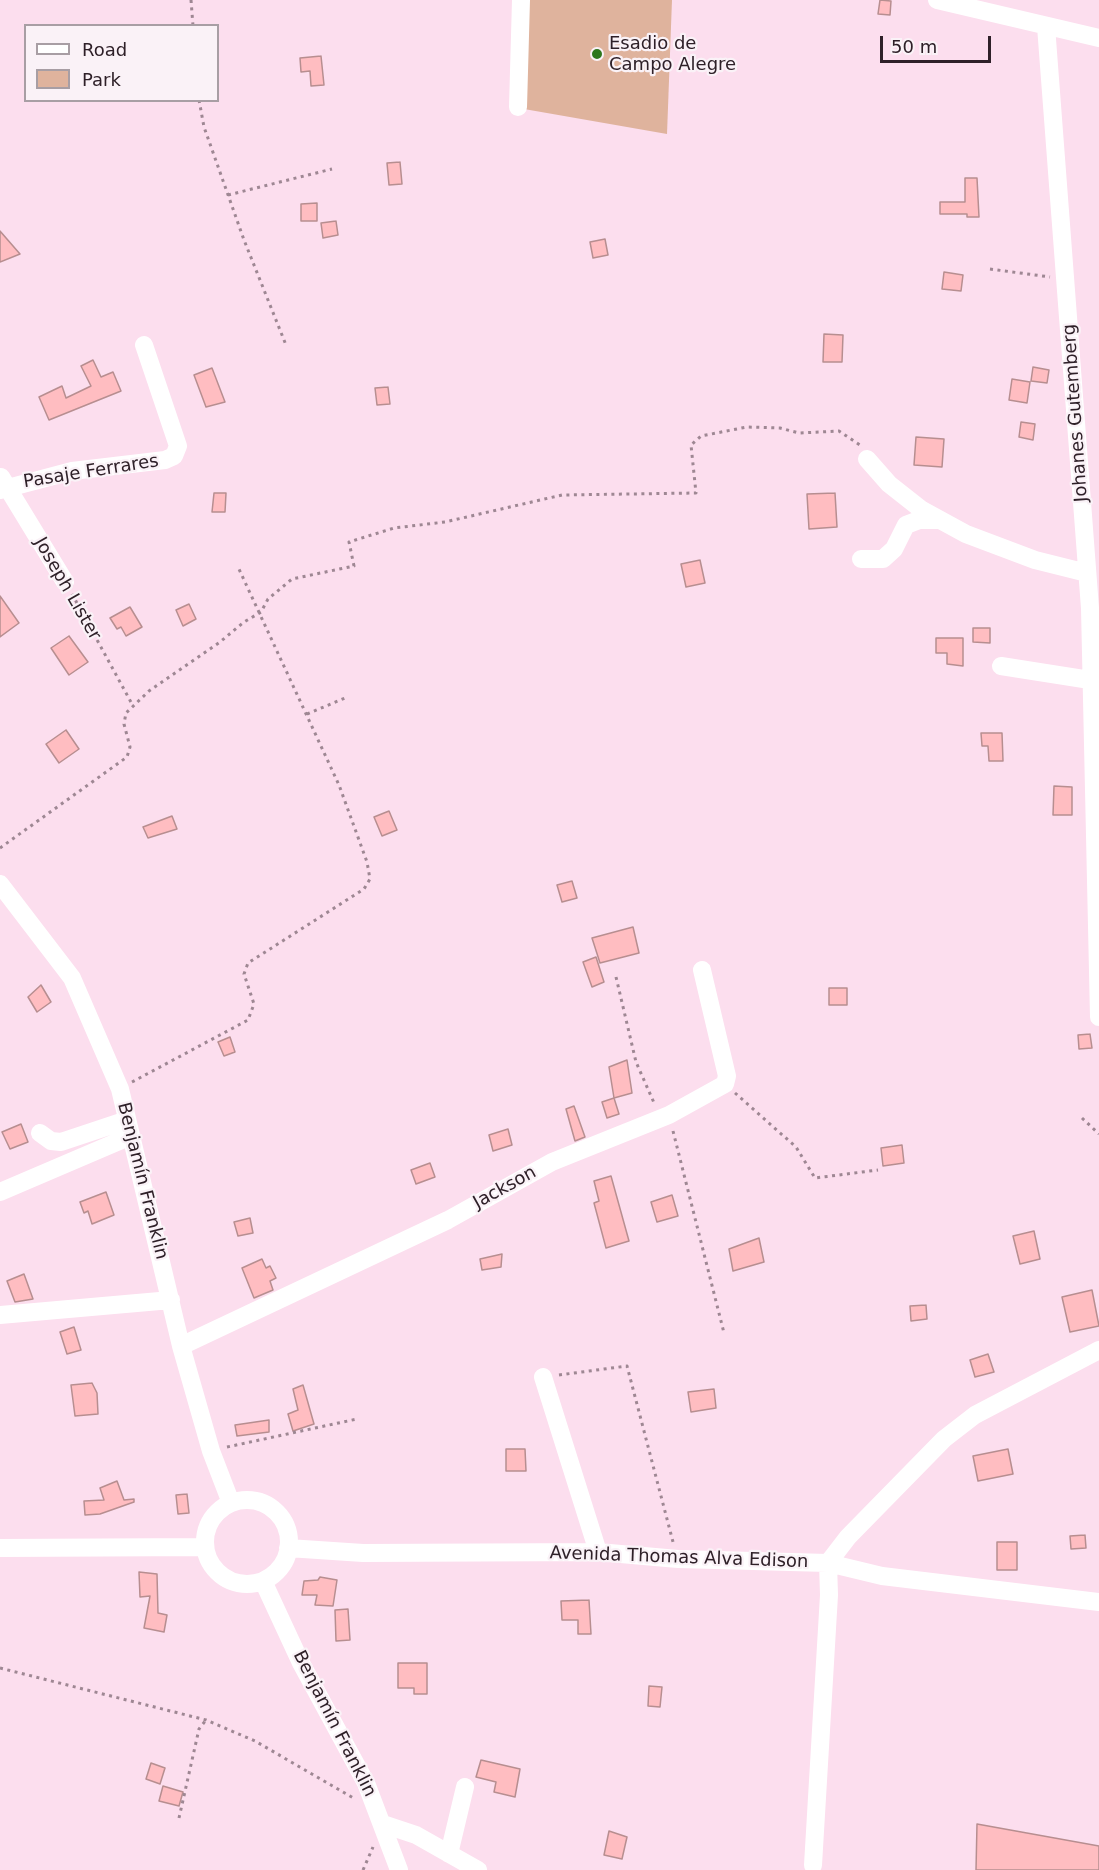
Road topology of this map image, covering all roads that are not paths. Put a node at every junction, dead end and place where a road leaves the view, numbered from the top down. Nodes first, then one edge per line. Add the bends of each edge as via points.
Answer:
1 (521, 0) edge
2 (937, 0) edge
3 (1046, 26) junction
4 (1099, 38) edge
5 (518, 107) dead end
6 (144, 345) dead end
7 (867, 459) road end
8 (2, 484) edge
9 (941, 520) junction
10 (861, 559) dead end
11 (1087, 573) junction
12 (66, 582) road end
13 (1094, 609) edge
14 (1001, 666) dead end
15 (1090, 680) junction
16 (0, 884) edge
17 (1098, 908) edge
18 (702, 970) dead end
19 (1099, 1017) edge
20 (129, 1128) junction
21 (40, 1132) dead end
22 (0, 1192) edge
23 (171, 1300) junction
24 (0, 1315) edge
25 (182, 1346) junction
26 (1099, 1350) edge
27 (543, 1377) road end
28 (231, 1503) junction
29 (205, 1547) junction
30 (0, 1548) edge
31 (288, 1548) junction
32 (598, 1552) junction
33 (828, 1563) junction
34 (263, 1581) junction
35 (1099, 1602) edge
36 (465, 1787) dead end
37 (380, 1817) junction
38 (449, 1854) junction
39 (813, 1865) dead end
40 (399, 1870) edge
41 (478, 1870) edge

1 - 5 street
2 - 3 street
3 - 4 street
3 - 11 street, Johanes Gutemberg
6 - 8 street, Pasaje Ferrares via 178,446 174,456
7 - 9 street via 890,484
8 - 12 street, Joseph Lister
9 - 10 street via 919,520 906,525 894,549 883,559
9 - 11 street via 966,534 1035,560
11 - 13 street, Johanes Gutemberg
13 - 15 street, Johanes Gutemberg
14 - 15 street
15 - 17 street, Johanes Gutemberg
16 - 20 street, Benjamín Franklin via 72,978 120,1089
17 - 19 street, Johanes Gutemberg
18 - 25 street, Jackson via 727,1076 725,1084 665,1116 552,1162 448,1220
20 - 21 street via 61,1142 51,1141
20 - 22 street
20 - 23 street, Benjamín Franklin
23 - 24 street
23 - 25 street, Benjamín Franklin
25 - 28 street, Benjamín Franklin via 211,1451
26 - 33 street, Avenida Thomas Alva Edison via 975,1415 944,1439 848,1537
27 - 32 street
28 - 29 street via 214,1516
28 - 31 street via 252,1500 272,1509 286,1526
29 - 30 street
29 - 34 street via 221,1575 241,1583
31 - 32 street, Avenida Thomas Alva Edison via 363,1553
31 - 34 street via 280,1568
32 - 33 street, Avenida Thomas Alva Edison via 678,1559
33 - 35 street via 882,1576
33 - 39 street
34 - 37 street, Benjamín Franklin
36 - 38 street
37 - 38 street
37 - 40 street, Benjamín Franklin
38 - 41 street

